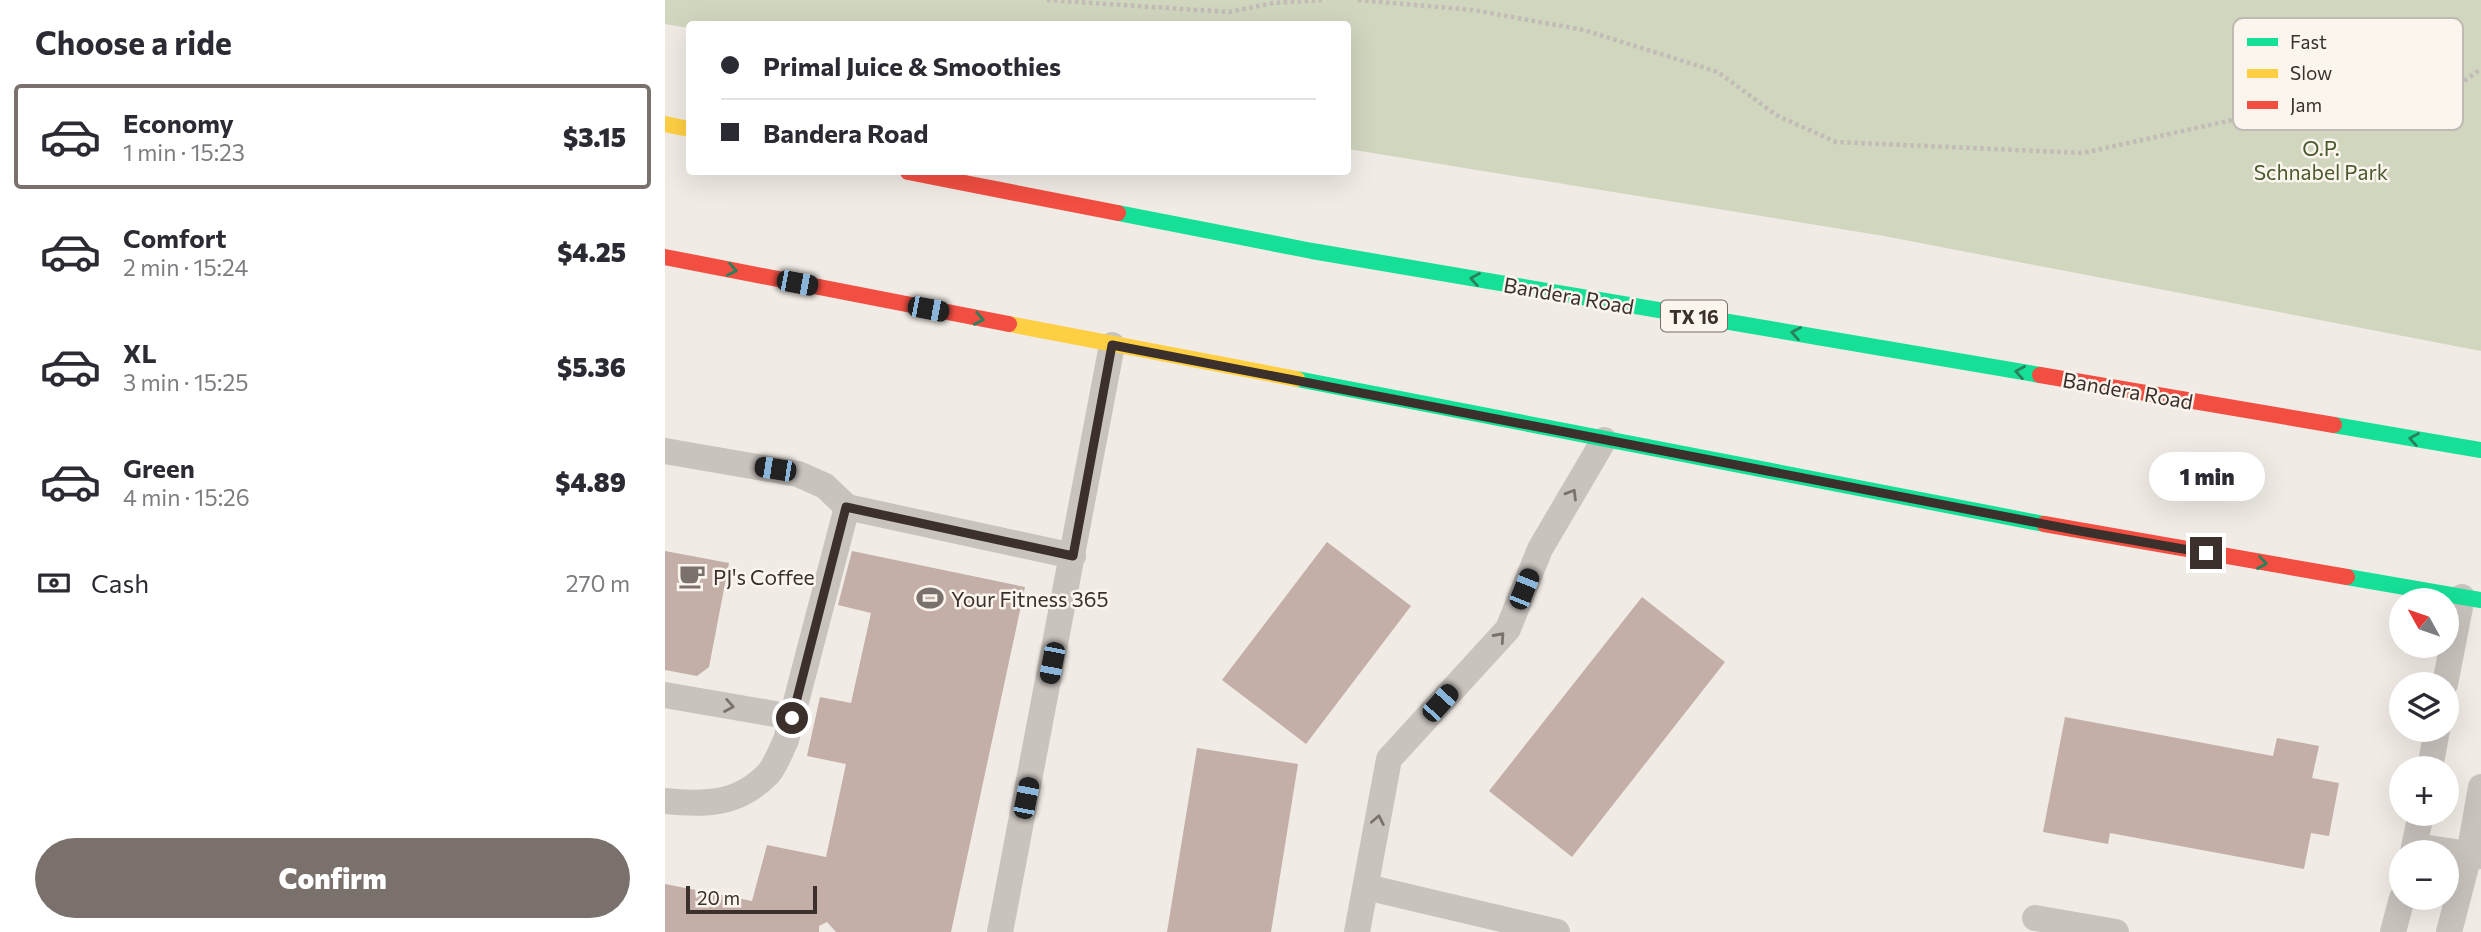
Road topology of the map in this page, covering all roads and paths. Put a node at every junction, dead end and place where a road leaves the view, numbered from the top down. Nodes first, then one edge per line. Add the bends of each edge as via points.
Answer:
1 (1047, 0) edge
2 (1322, 0) edge
3 (1358, 0) edge
4 (2481, 69) edge
5 (2463, 82) edge
6 (2233, 120) edge
7 (665, 124) edge
8 (686, 128) edge
9 (923, 175) edge
10 (665, 257) edge
11 (1112, 345) junction
12 (1604, 440) junction
13 (2481, 450) edge
14 (665, 451) edge
15 (846, 507) junction
16 (1073, 556) junction
17 (2472, 598) edge
18 (2449, 672) edge
19 (665, 695) edge
20 (792, 718) junction
21 (2481, 787) edge
22 (665, 801) edge
23 (2475, 855) edge
24 (1366, 887) junction
25 (2399, 910) edge
26 (2035, 918) dead end
27 (1000, 932) edge
28 (1357, 932) edge
29 (1557, 932) edge
30 (2116, 932) edge
31 (2393, 932) edge
32 (2449, 932) edge

1 - 2 path via 1229,12
3 - 6 path via 1473,10 1584,30 1718,72 1776,115 1836,142 2083,153
4 - 5 path
7 - 8 main road
13 -> 9 main road, Bandera Road / TX 16 via 1326,253
10 -> 11 main road
11 - 12 main road
11 - 16 lane
12 -> 17 main road via 2080,531
24 -> 12 lane via 1389,759 1508,629 1543,543
14 - 15 lane via 799,474 825,486
15 - 16 lane
15 - 20 lane
16 - 27 lane
17 - 18 lane
19 -> 20 lane
20 - 22 lane via 769,773 739,796 702,805
21 - 23 lane
23 - 32 lane
24 - 28 lane
24 - 29 lane
25 - 31 lane
26 - 30 lane

